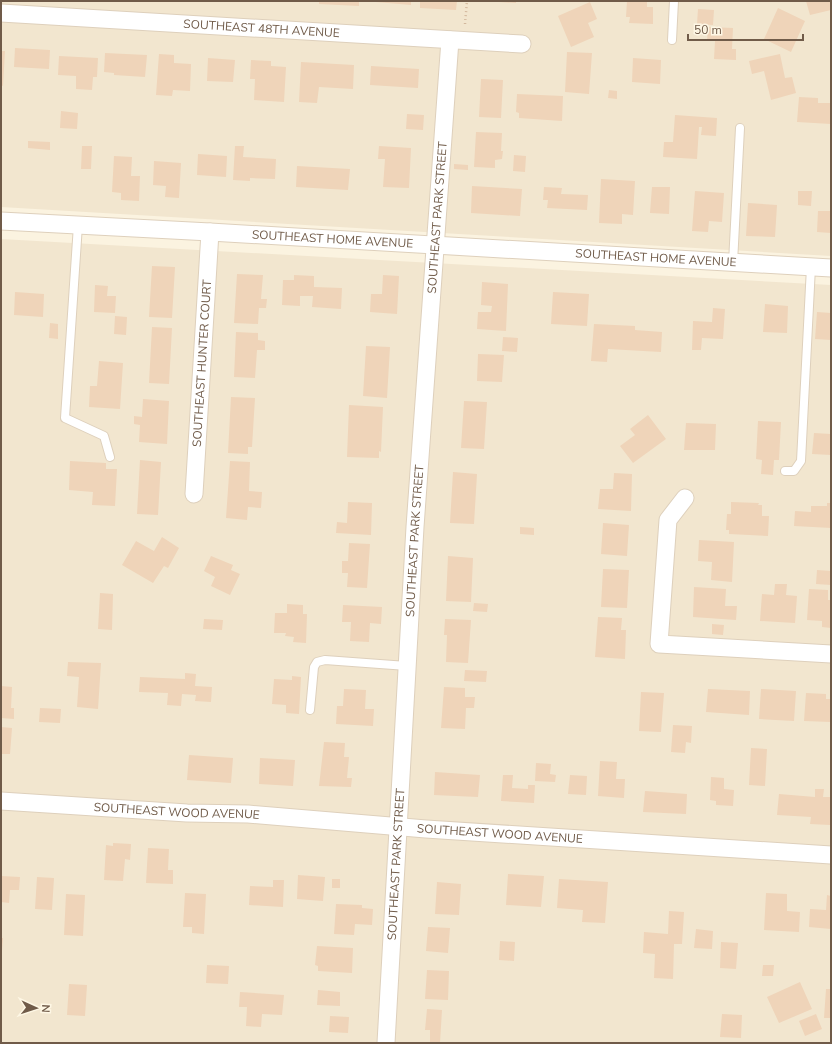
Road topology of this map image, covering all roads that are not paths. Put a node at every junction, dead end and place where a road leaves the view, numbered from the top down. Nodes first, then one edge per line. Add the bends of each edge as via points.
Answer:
1 (674, 1) edge
2 (1, 13) edge
3 (457, 40) junction
4 (672, 40) dead end
5 (522, 44) dead end
6 (740, 128) dead end
7 (1, 221) edge
8 (78, 225) junction
9 (210, 232) junction
10 (437, 245) junction
11 (733, 263) junction
12 (811, 267) junction
13 (831, 268) edge
14 (110, 457) dead end
15 (785, 471) dead end
16 (194, 494) dead end
17 (686, 498) dead end
18 (831, 654) edge
19 (407, 666) junction
20 (310, 710) dead end
21 (1, 801) edge
22 (399, 826) junction
23 (831, 855) edge
24 (386, 1043) edge

1 - 4 lane
2 - 3 street, SOUTHEAST 48TH AVENUE
3 - 5 street, SOUTHEAST 48TH AVENUE
3 - 10 street, SOUTHEAST PARK STREET
6 - 11 lane
7 - 8 street, SOUTHEAST HOME AVENUE
8 - 9 street, SOUTHEAST HOME AVENUE
8 - 14 lane via 66,418 104,436
9 - 10 street, SOUTHEAST HOME AVENUE
9 - 16 street, SOUTHEAST HUNTER COURT
10 - 11 street, SOUTHEAST HOME AVENUE
10 - 19 street, SOUTHEAST PARK STREET
11 - 12 street, SOUTHEAST HOME AVENUE
12 - 13 street, SOUTHEAST HOME AVENUE
12 - 15 lane via 801,462 794,471
17 - 18 street via 668,520 659,644
19 - 20 lane via 325,660 317,662 314,667
19 - 22 street, SOUTHEAST PARK STREET
21 - 22 street, SOUTHEAST WOOD AVENUE via 187,813 248,814
22 - 23 street, SOUTHEAST WOOD AVENUE via 603,842
22 - 24 street, SOUTHEAST PARK STREET

